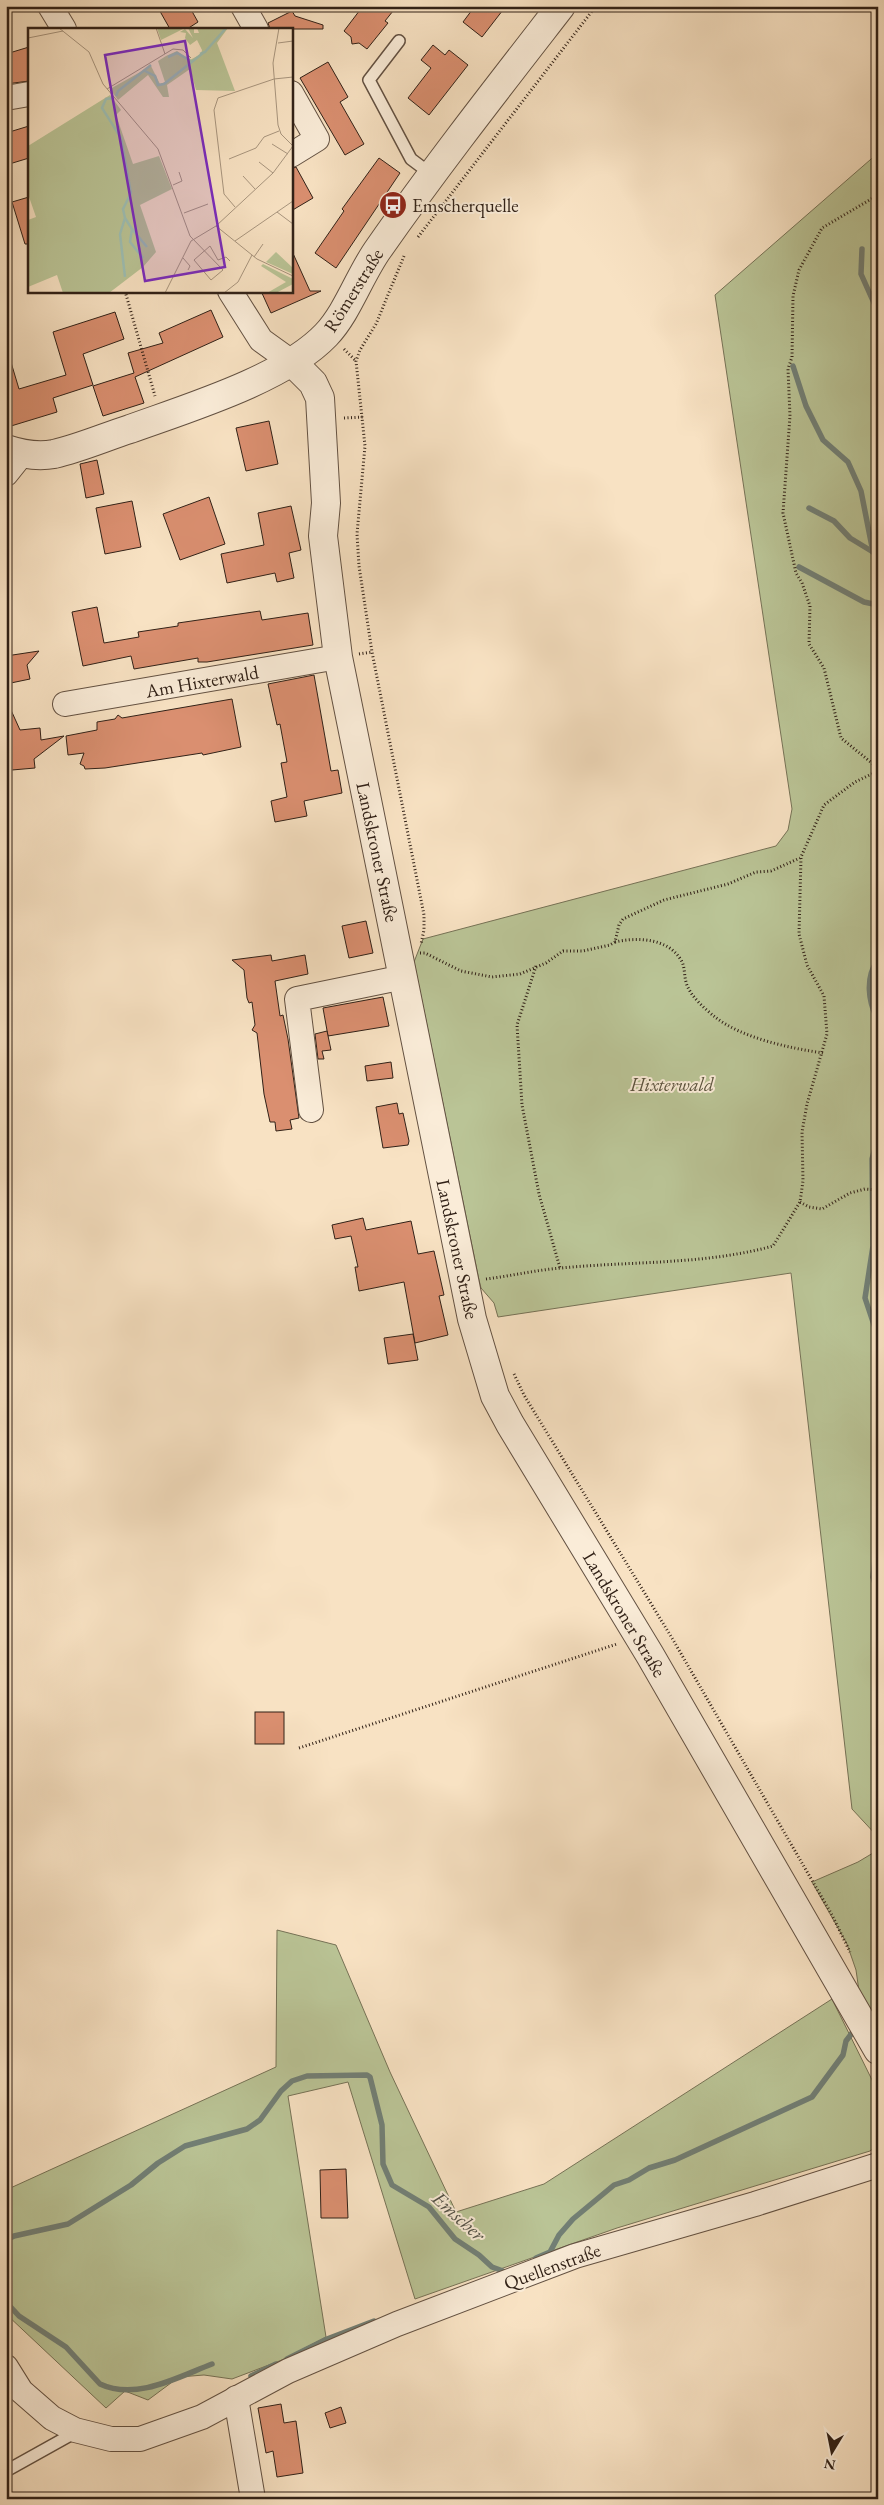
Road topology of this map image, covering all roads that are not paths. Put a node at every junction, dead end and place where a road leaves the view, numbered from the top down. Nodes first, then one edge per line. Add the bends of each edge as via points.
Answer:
1 (38, 6) edge
2 (50, 6) edge
3 (243, 6) edge
4 (561, 6) edge
5 (44, 28) edge
6 (63, 28) edge
7 (255, 28) edge
8 (399, 41) dead end
9 (28, 94) edge
10 (292, 95) edge
11 (6, 98) edge
12 (292, 154) edge
13 (431, 174) junction
14 (231, 292) edge
15 (293, 363) junction
16 (12, 459) edge
17 (338, 657) junction
18 (65, 704) dead end
19 (404, 977) junction
20 (311, 1110) dead end
21 (878, 2050) edge
22 (878, 2164) edge
23 (6, 2367) edge
24 (236, 2398) junction
25 (75, 2430) junction
26 (6, 2471) edge
27 (253, 2499) edge

1 - 5 street
2 - 6 street
3 - 7 street
4 - 13 street, Römerstraße
8 - 13 lane via 368,80 411,159
9 - 11 street
10 - 12 street via 317,139
13 - 15 street, Römerstraße via 367,264 328,334
14 - 15 street via 261,340
15 - 16 street, Römerstraße via 161,418 53,454
15 - 17 street, Landskroner Straße via 313,383 320,398 326,502 323,536
17 - 18 street, Am Hixterwald
17 - 19 street, Landskroner Straße
19 - 20 street via 297,999
19 - 21 street, Landskroner Straße via 466,1285 483,1362 495,1396 755,1834
22 - 24 street, Quellenstraße via 755,2204 575,2256 397,2324 288,2371
23 - 25 street, Quellenstraße via 21,2391 39,2409
24 - 25 street, Quellenstraße via 202,2418 140,2438 111,2439
24 - 27 street
25 - 26 lane

